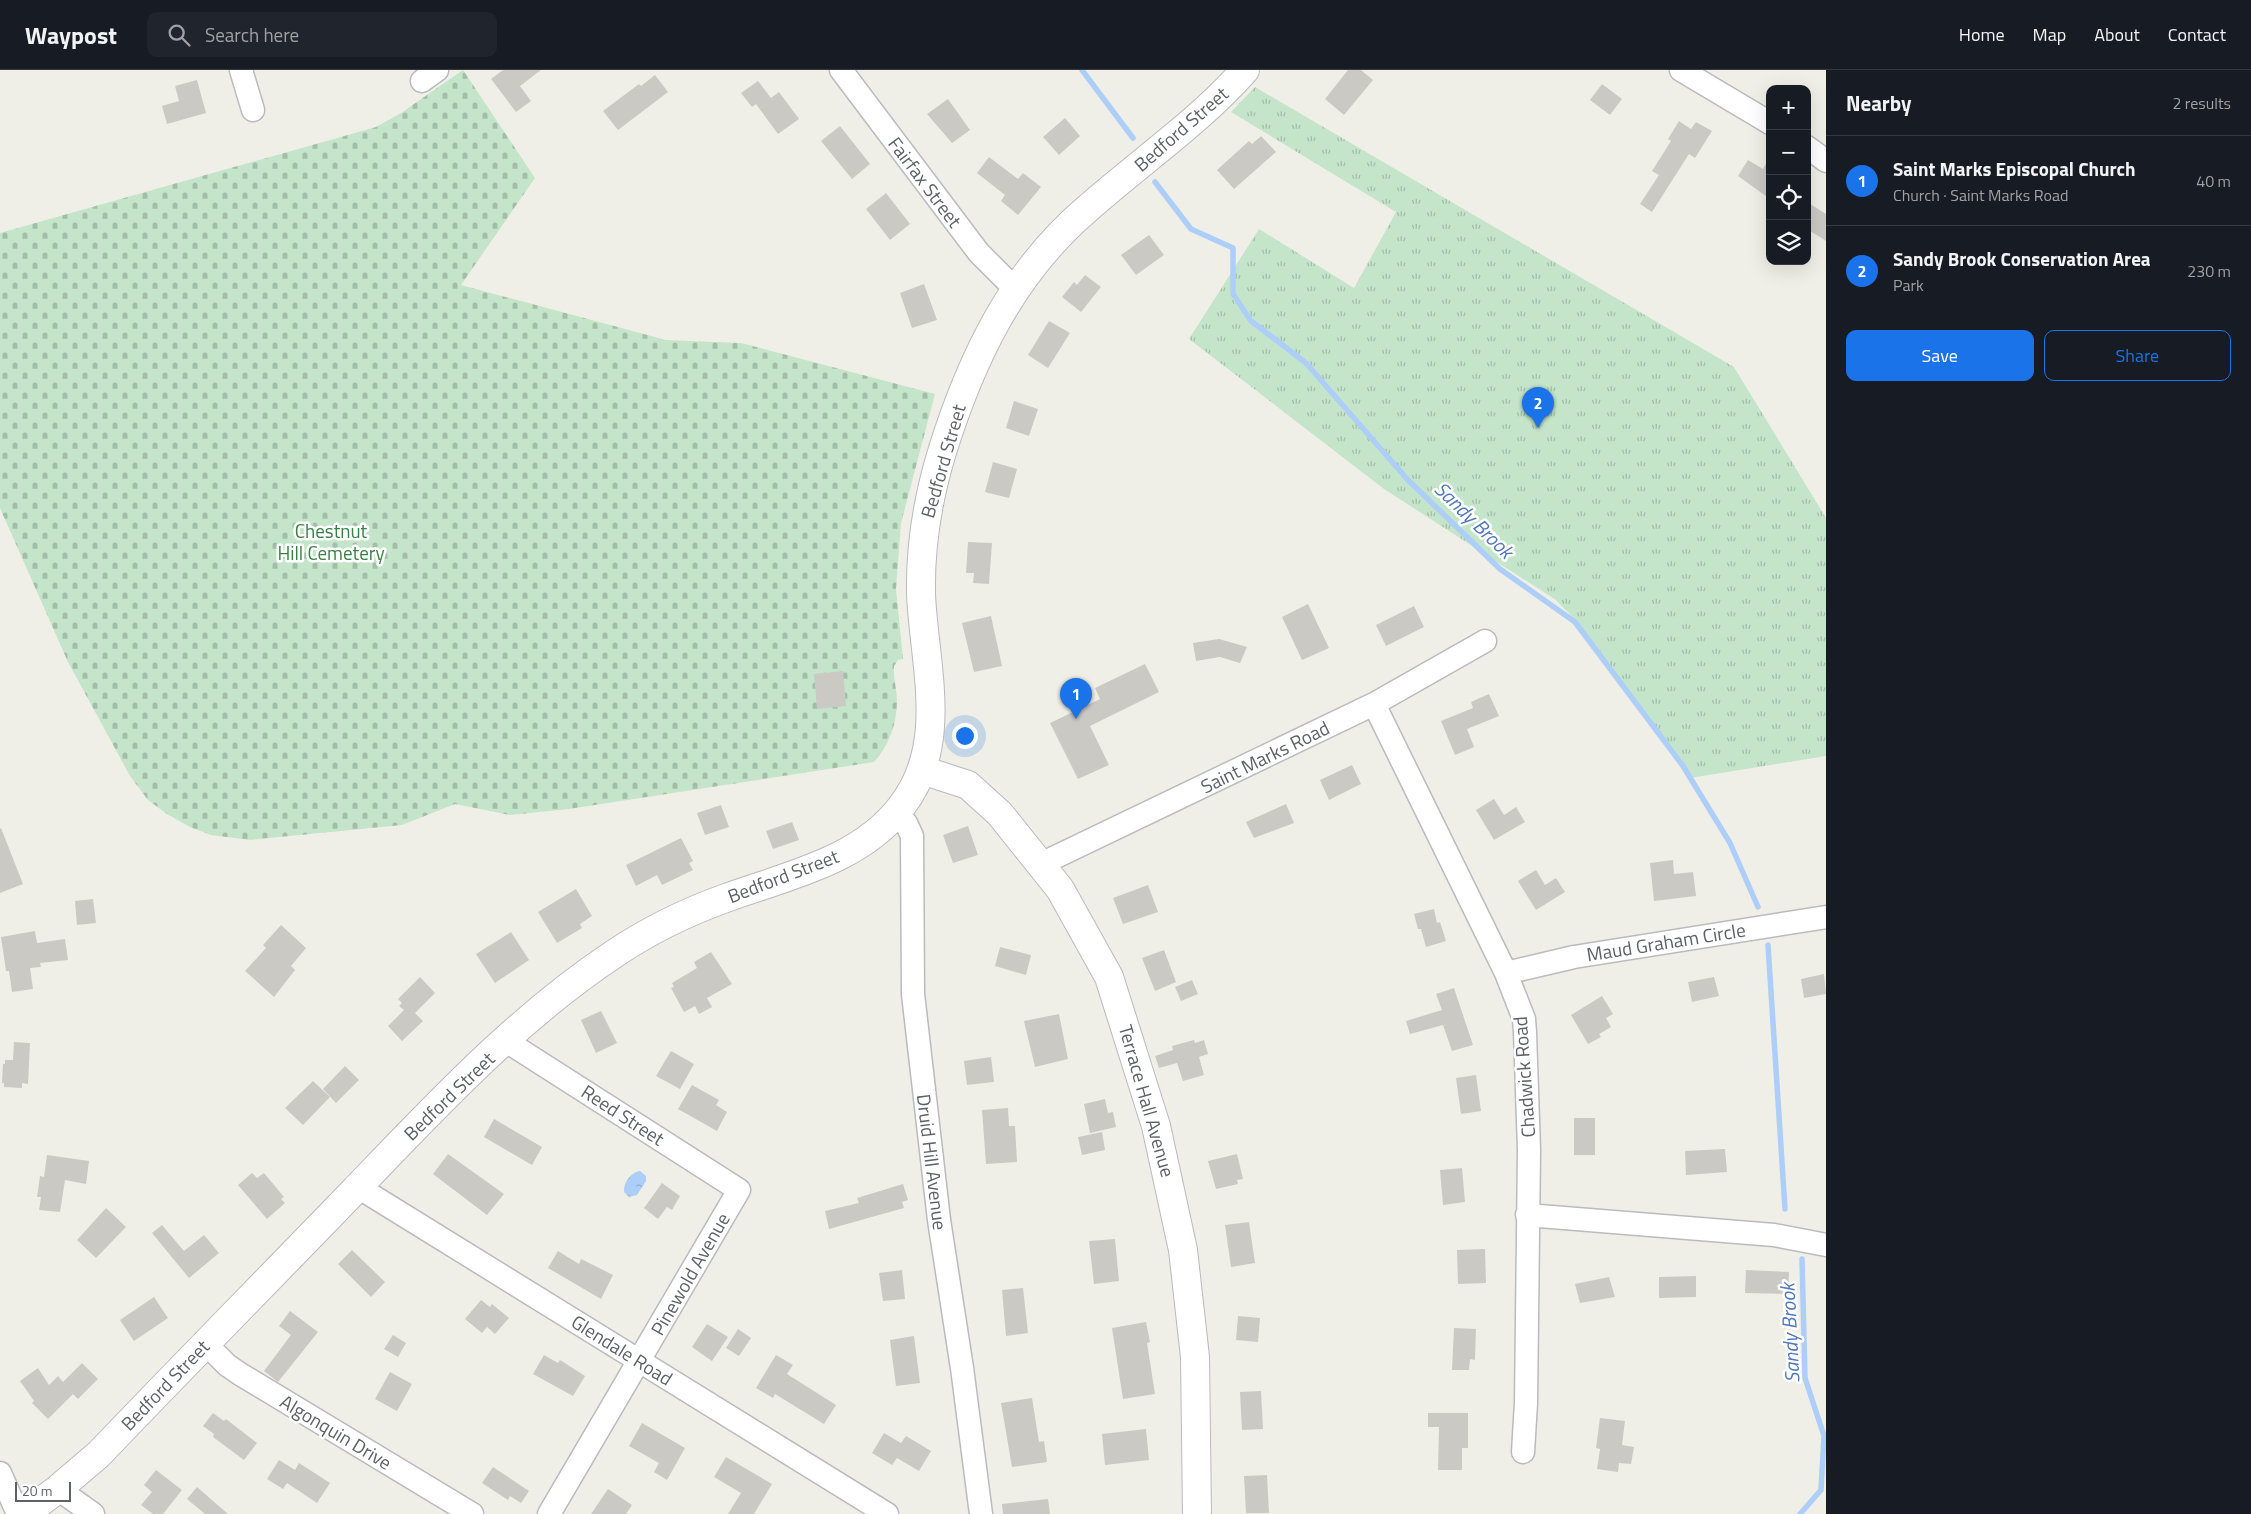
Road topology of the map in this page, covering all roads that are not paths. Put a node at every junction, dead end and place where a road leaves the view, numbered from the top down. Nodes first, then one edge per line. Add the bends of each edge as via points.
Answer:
1 (241, 70) edge
2 (841, 70) edge
3 (1245, 70) edge
4 (1681, 70) edge
5 (253, 110) dead end
6 (1766, 122) edge
7 (1811, 150) edge
8 (1826, 161) edge
9 (1015, 289) junction
10 (1485, 641) dead end
11 (1374, 704) junction
12 (922, 770) junction
13 (896, 814) junction
14 (1041, 864) junction
15 (1826, 917) edge
16 (1506, 973) junction
17 (506, 1040) junction
18 (358, 1186) junction
19 (739, 1190) joint
20 (1527, 1215) junction
21 (1826, 1245) edge
22 (205, 1343) junction
23 (639, 1361) junction
24 (1523, 1452) dead end
25 (0, 1472) edge
26 (58, 1489) junction
27 (18, 1514) edge
28 (24, 1514) edge
29 (93, 1514) edge
30 (472, 1514) edge
31 (549, 1514) edge
32 (887, 1514) edge
33 (980, 1514) edge
34 (1197, 1514) edge

1 - 5 street
2 - 9 street, Fairfax Street via 979,253
3 - 9 main road, Bedford Street via 1206,111 1084,211 1044,252
4 - 6 street
7 - 8 street
9 - 12 main road, Bedford Street via 975,362 942,453 926,514 921,590 932,707
10 - 11 street, Saint Marks Road
11 - 14 street, Saint Marks Road
11 - 16 street, Chadwick Road
12 - 13 main road, Bedford Street
12 - 14 main road, Terrace Hall Avenue via 964,784 977,792 1000,814
13 - 17 main road, Bedford Street via 878,833 856,848 697,910 615,953
13 - 33 street, Druid Hill Avenue via 906,822 912,836 913,994 938,1211
14 - 34 main road, Terrace Hall Avenue via 1078,918 1109,977 1154,1118 1171,1187 1183,1250 1195,1357
15 - 16 street, Maud Graham Circle via 1574,957
16 - 20 street, Chadwick Road via 1524,1020 1529,1150
17 - 18 main road, Bedford Street
17 - 19 street, Reed Street
18 - 22 main road, Bedford Street
18 - 23 street, Glendale Road
19 - 23 street, Pinewold Avenue
20 - 21 street via 1774,1235
20 - 24 street, Chadwick Road
22 - 26 main road, Bedford Street via 99,1454
22 - 30 street, Algonquin Drive via 240,1374
23 - 31 street, Pinewold Avenue
23 - 32 street, Glendale Road
25 - 27 street
26 - 28 main road, Bedford Street
26 - 29 street

